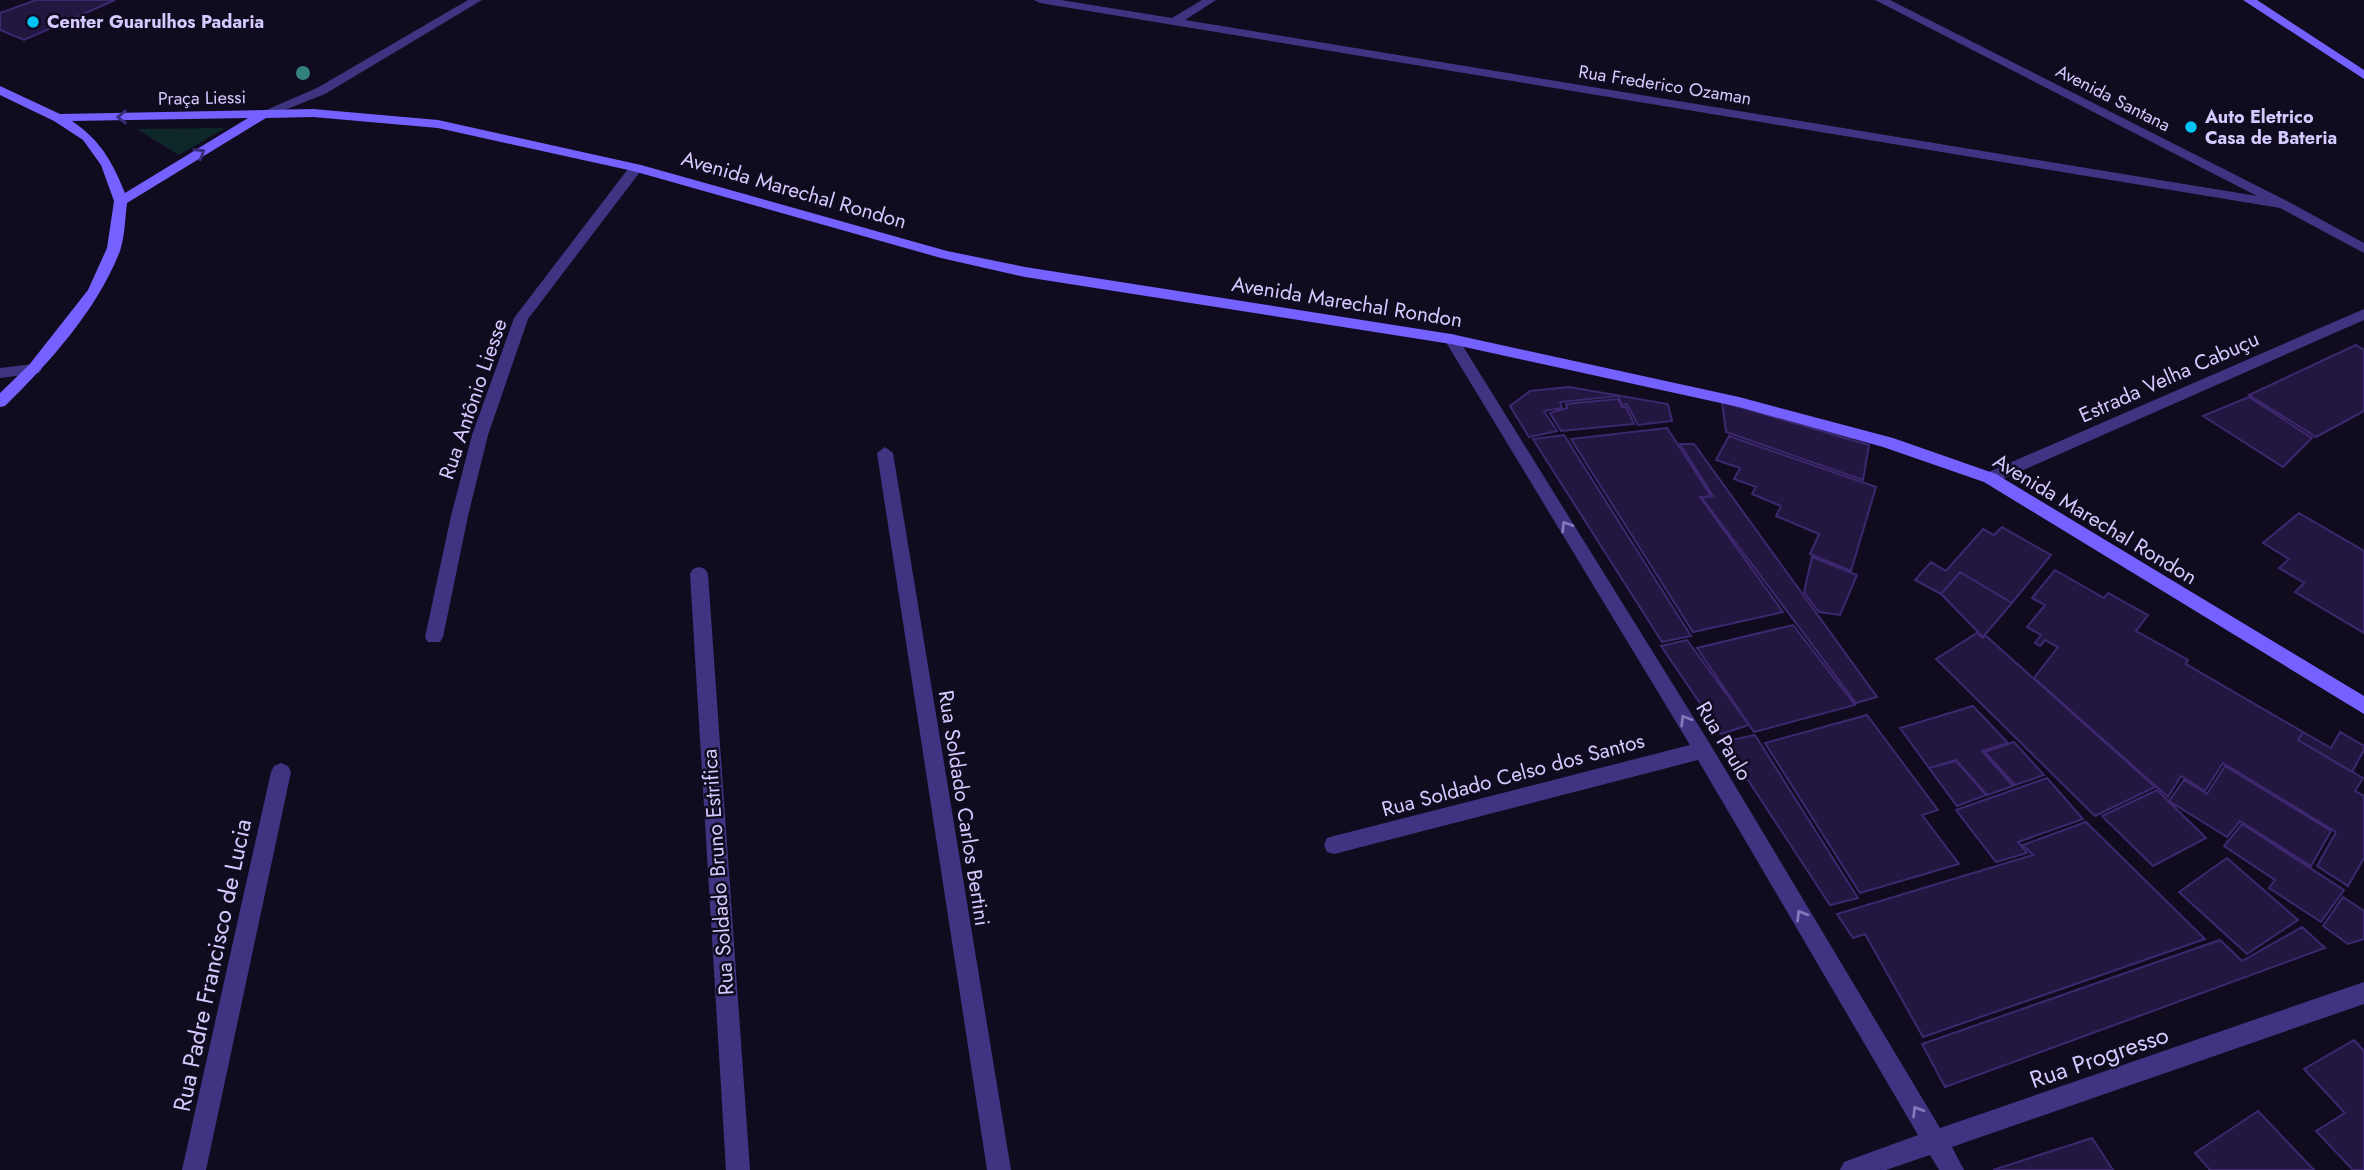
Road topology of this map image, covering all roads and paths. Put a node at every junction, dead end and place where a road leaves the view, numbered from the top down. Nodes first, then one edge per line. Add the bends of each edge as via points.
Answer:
1 (476, 0) edge
2 (1040, 0) edge
3 (1210, 0) edge
4 (1881, 0) edge
5 (2249, 0) edge
6 (1174, 22) junction
7 (2364, 75) edge
8 (0, 90) edge
9 (264, 114) junction
10 (58, 118) junction
11 (636, 168) junction
12 (121, 201) junction
13 (2284, 205) junction
14 (2364, 249) edge
15 (2364, 314) edge
16 (1451, 339) junction
17 (34, 369) junction
18 (0, 373) edge
19 (0, 402) edge
20 (885, 453) dead end
21 (1990, 478) junction
22 (699, 574) dead end
23 (433, 636) dead end
24 (2364, 706) edge
25 (1703, 750) junction
26 (281, 772) dead end
27 (1334, 845) dead end
28 (2364, 993) edge
29 (1935, 1141) junction
30 (194, 1170) edge
31 (738, 1170) edge
32 (999, 1170) edge
33 (1852, 1170) edge
34 (1952, 1170) edge

1 - 9 street via 321,91
2 - 6 street, Rua Frederico Ozaman
3 - 6 street
4 - 13 street, Avenida Santana
5 - 7 street
6 - 13 street, Rua Frederico Ozaman
8 - 10 street
9 -> 10 street, Praça Liessi
9 - 11 street, Avenida Marechal Rondon via 313,113 438,124
12 -> 9 street, Praça Liessi
10 - 12 street via 87,137 107,165
11 - 16 street, Avenida Marechal Rondon via 946,255 1025,272
11 - 23 street, Rua Antônio Liesse via 521,318 509,345 463,491
12 - 17 street via 114,247 94,291
13 - 14 street, Avenida Santana
15 - 21 street, Estrada Velha Cabuçu
16 - 21 street, Avenida Marechal Rondon via 1739,402 1887,442
25 -> 16 street, Rua Paulo
17 - 18 street
17 - 19 street
20 - 32 street, Rua Soldado Carlos Bertini
21 - 24 street, Avenida Marechal Rondon
22 - 31 street, Rua Soldado Bruno Estrifica
25 - 27 street, Rua Soldado Celso dos Santos
29 -> 25 street, Rua Paulo
26 - 30 street, Rua Padre Francisco de Lucia
28 - 29 street, Rua Progresso
29 - 33 street, Rua Progresso
29 - 34 street, Rua Paulo

